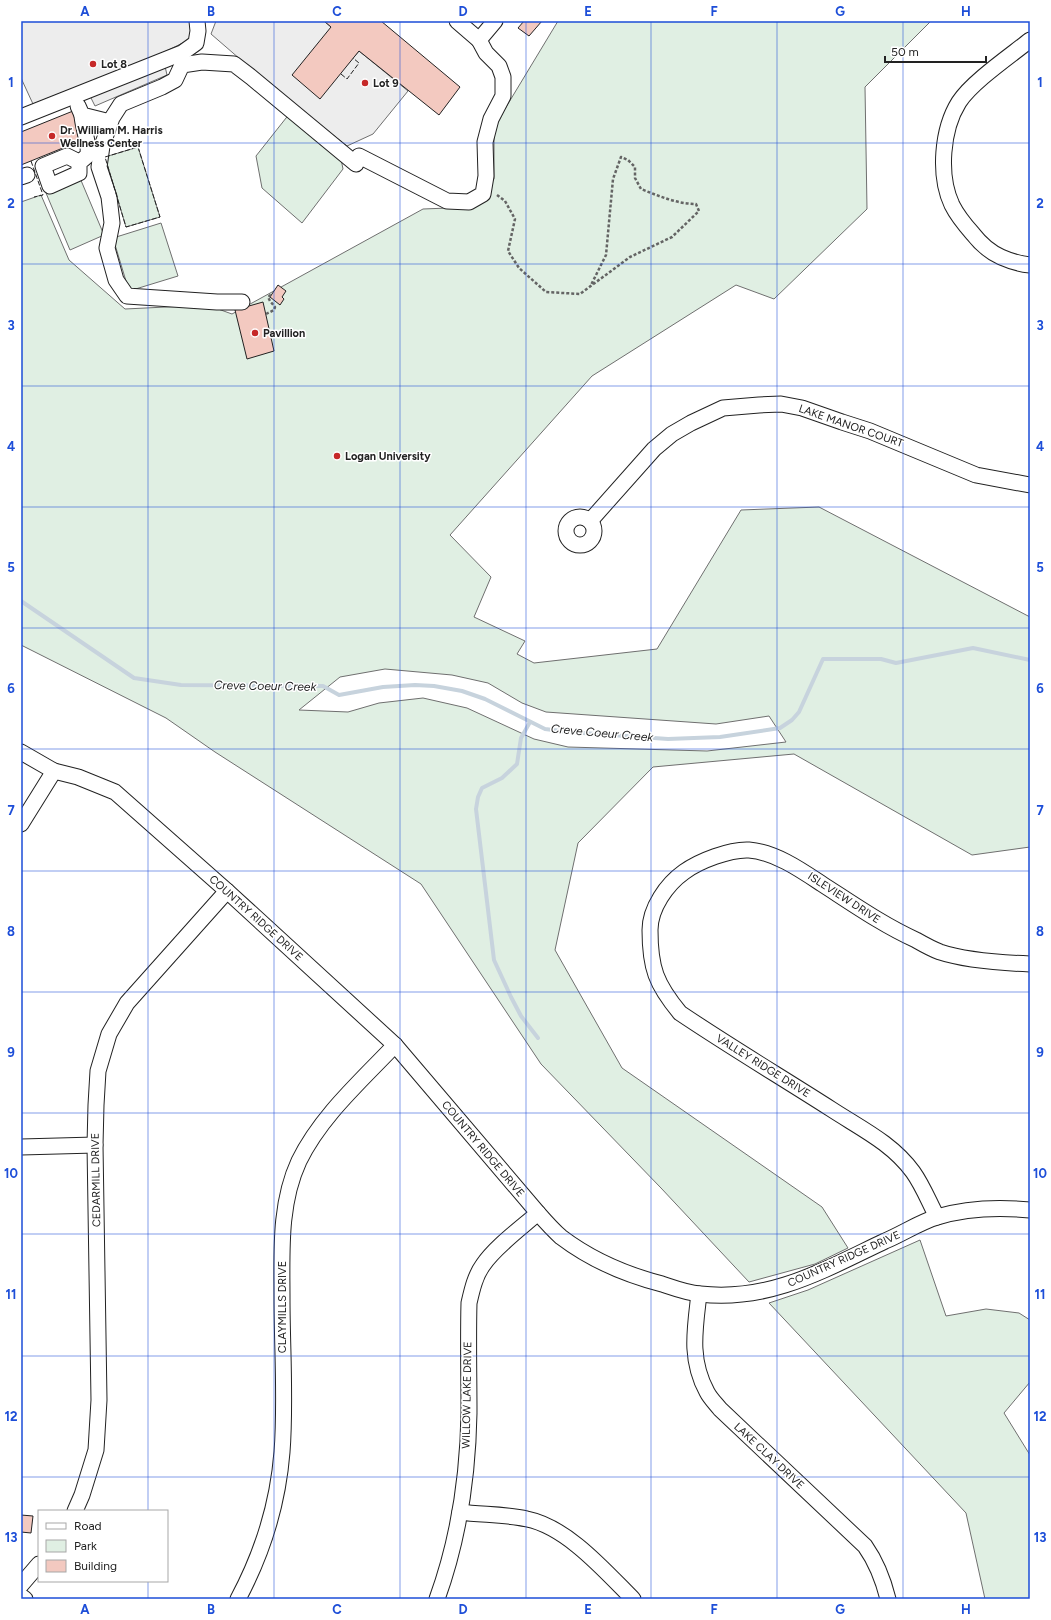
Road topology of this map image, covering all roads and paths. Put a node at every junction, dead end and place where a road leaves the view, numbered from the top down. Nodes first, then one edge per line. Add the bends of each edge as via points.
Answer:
1 (197, 21) edge
2 (458, 21) edge
3 (496, 21) edge
4 (479, 40) junction
5 (1030, 40) edge
6 (74, 96) junction
7 (82, 115) junction
8 (21, 118) edge
9 (110, 122) junction
10 (79, 162) dead end
11 (484, 185) junction
12 (1030, 266) edge
13 (590, 287) junction
14 (272, 294) dead end
15 (242, 302) dead end
16 (266, 314) dead end
17 (1030, 485) edge
18 (590, 521) dead end
19 (21, 752) edge
20 (54, 771) junction
21 (21, 824) edge
22 (667, 888) joint
23 (228, 891) junction
24 (1030, 964) edge
25 (395, 1045) junction
26 (95, 1145) junction
27 (21, 1147) edge
28 (1030, 1210) edge
29 (538, 1214) junction
30 (936, 1217) junction
31 (699, 1294) junction
32 (75, 1510) edge
33 (460, 1512) junction
34 (38, 1565) edge
35 (21, 1585) edge
36 (21, 1596) edge
37 (25, 1599) edge
38 (238, 1599) edge
39 (437, 1599) edge
40 (633, 1599) edge
41 (888, 1599) edge

1 - 6 street via 196,44 182,53
2 - 4 street
3 - 4 street
4 - 11 street via 486,53 499,66 503,77 504,96 491,119 485,142
5 - 12 street via 975,85 959,102 945,136 944,159 945,182 952,204 965,225 980,242 1000,257
6 - 7 street
6 - 8 street
7 - 9 street
7 - 10 street via 82,126 88,147 87,156
9 - 11 street via 121,104 175,80 182,65 202,62 234,64 358,160 447,201 469,202 483,194
9 - 15 street via 98,167 109,197 112,223 107,248 116,280 127,296
11 - 13 path via 505,201 515,218 508,251 519,268 546,292 580,294
13 - 13 path via 630,257 672,238 699,211 696,204 666,199 641,190 635,178 636,167 621,157 613,179 606,255
14 - 16 path via 268,297 275,307
17 - 18 street, LAKE MANOR COURT via 976,475 870,431 802,408 781,404 759,405 723,408 672,434 654,449
19 - 20 street, COUNTRY RIDGE DRIVE
20 - 21 street
20 - 23 street, COUNTRY RIDGE DRIVE via 115,792
22 - 24 street, ISLEVIEW DRIVE via 695,863 720,854 748,850 776,857 889,928 940,952
22 - 30 street, VALLEY RIDGE DRIVE via 655,909 650,927 654,972 666,996 680,1013 892,1149 912,1171
23 - 25 street, COUNTRY RIDGE DRIVE
23 - 26 street, CEDARMILL DRIVE via 127,1003 109,1034 98,1071
25 - 29 street, COUNTRY RIDGE DRIVE
25 - 38 street, CLAYMILLS DRIVE via 334,1110 313,1138 299,1161 289,1188 283,1220 282,1256 282,1454 264,1540 251,1575
26 - 27 street
26 - 32 street, CEDARMILL DRIVE via 100,1400 96,1450
28 - 30 street, COUNTRY RIDGE DRIVE via 1003,1208
29 - 31 street, COUNTRY RIDGE DRIVE via 561,1236 628,1274
29 - 33 street, WILLOW LAKE DRIVE via 483,1265 472,1289 468,1333 469,1414 466,1470
30 - 31 street, COUNTRY RIDGE DRIVE via 786,1286 728,1295
31 - 41 street, LAKE CLAY DRIVE via 694,1346 696,1362 707,1392 720,1409 865,1546 877,1563
33 - 39 street, WILLOW LAKE DRIVE via 445,1577
33 - 40 street via 526,1519 544,1524 572,1542
34 - 35 street
36 - 37 street

